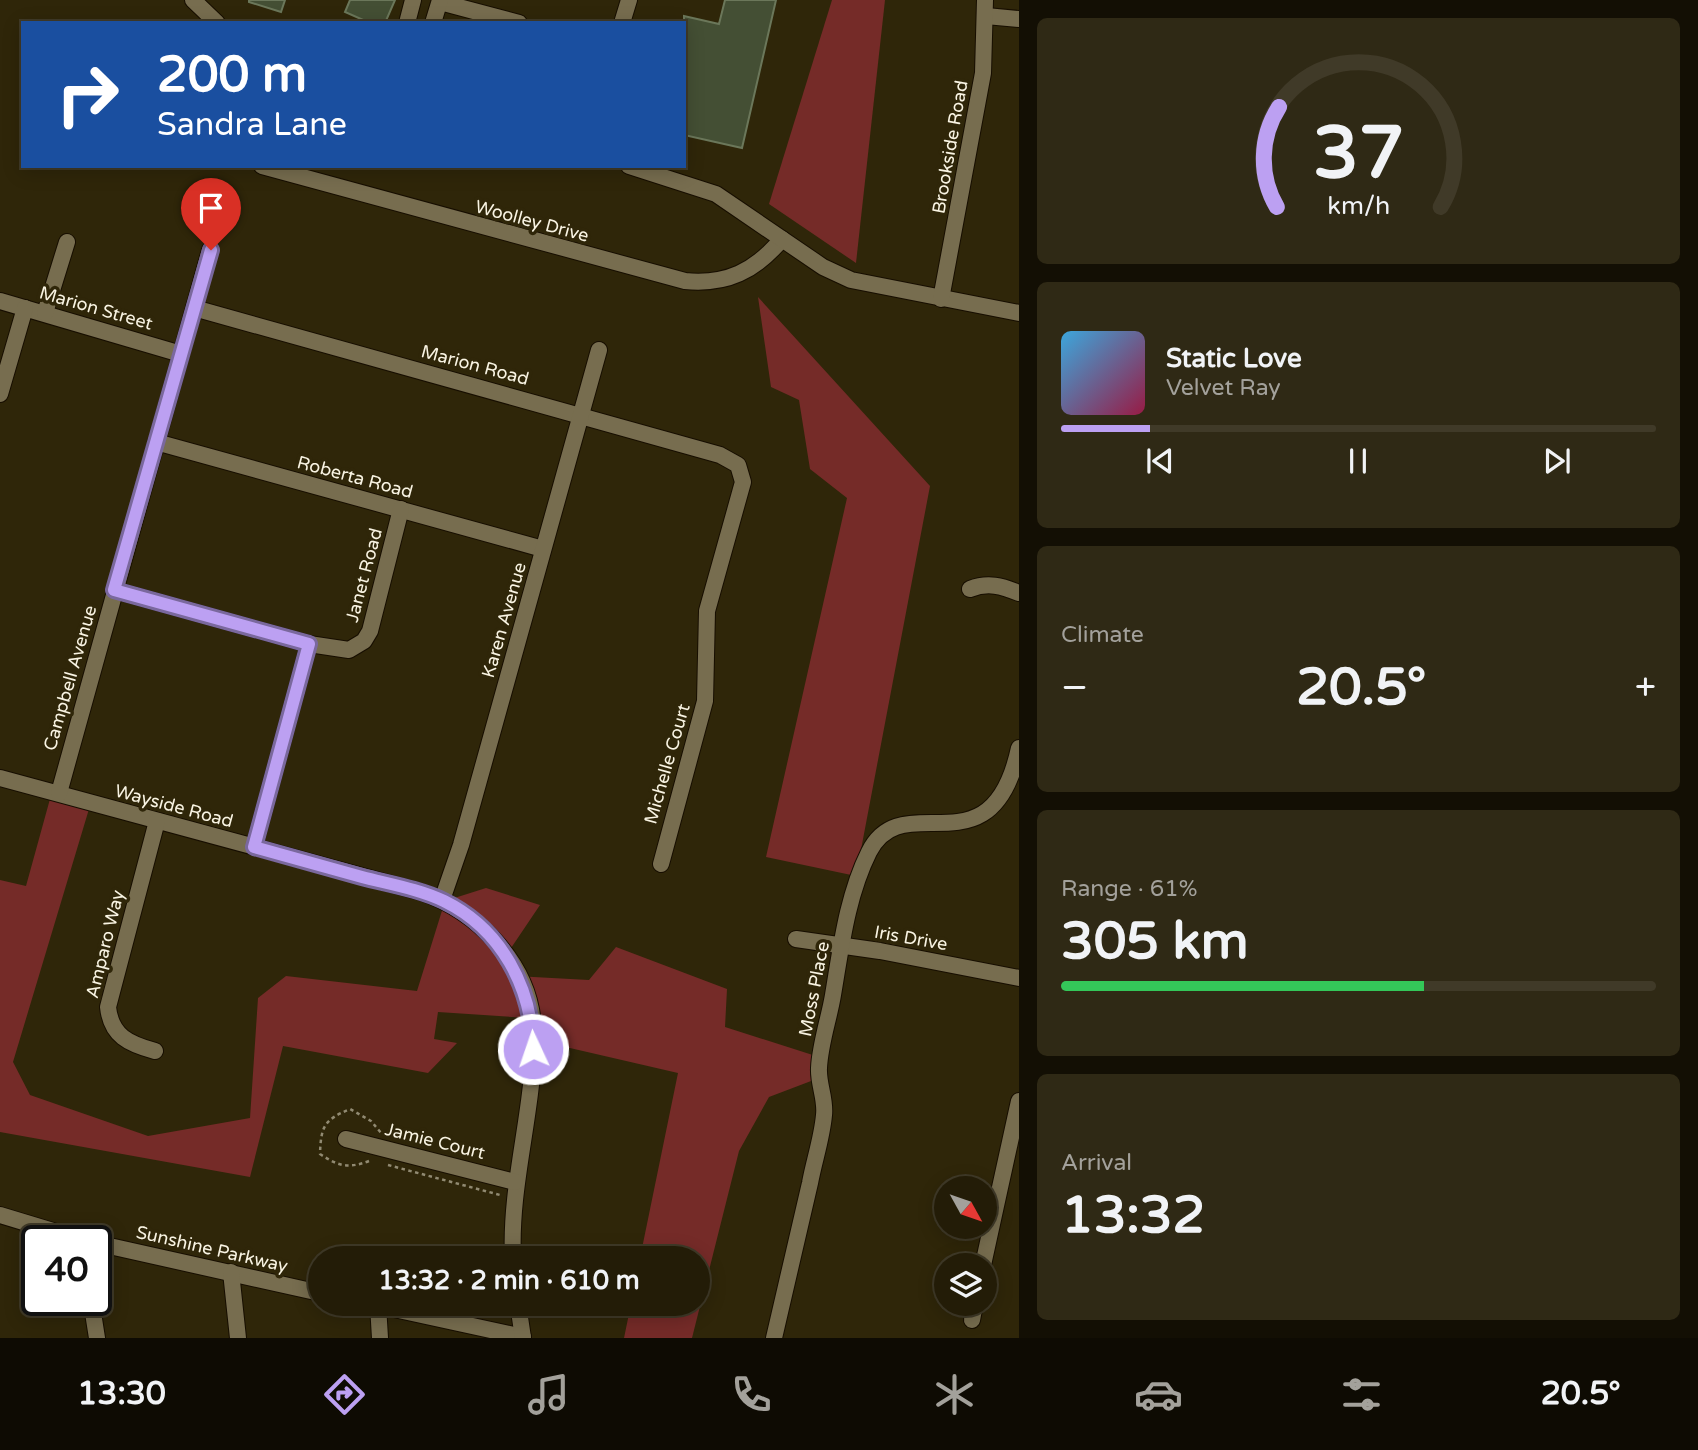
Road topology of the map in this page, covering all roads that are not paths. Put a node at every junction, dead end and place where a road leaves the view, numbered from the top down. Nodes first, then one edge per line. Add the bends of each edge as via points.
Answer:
1 (193, 0) edge
2 (413, 0) edge
3 (629, 0) edge
4 (440, 1) edge
5 (985, 8) edge
6 (1019, 19) edge
7 (215, 21) edge
8 (408, 21) edge
9 (434, 21) edge
10 (512, 21) edge
11 (623, 21) edge
12 (271, 168) edge
13 (635, 168) edge
14 (782, 239) junction
15 (67, 242) dead end
16 (211, 250) dead end
17 (941, 299) junction
18 (0, 301) edge
19 (25, 308) junction
20 (194, 308) junction
21 (45, 313) junction
22 (1019, 313) edge
23 (600, 349) dead end
24 (181, 354) junction
25 (0, 394) edge
26 (581, 415) junction
27 (156, 442) junction
28 (741, 470) joint
29 (401, 509) junction
30 (543, 549) junction
31 (970, 589) dead end
32 (114, 590) junction
33 (1019, 593) edge
34 (309, 644) junction
35 (1019, 748) edge
36 (0, 778) edge
37 (59, 793) junction
38 (157, 821) junction
39 (254, 847) junction
40 (661, 864) dead end
41 (443, 900) junction
42 (796, 939) dead end
43 (842, 946) junction
44 (1019, 978) edge
45 (155, 1051) dead end
46 (1019, 1101) edge
47 (346, 1139) dead end
48 (515, 1182) junction
49 (0, 1215) edge
50 (33, 1225) edge
51 (112, 1246) edge
52 (513, 1246) edge
53 (986, 1253) edge
54 (231, 1272) junction
55 (308, 1290) edge
56 (94, 1316) edge
57 (377, 1316) edge
58 (426, 1316) edge
59 (520, 1316) edge
60 (523, 1337) edge
61 (97, 1338) edge
62 (238, 1338) edge
63 (380, 1338) edge
64 (774, 1338) edge

1 - 7 street
2 - 8 street
3 - 11 street
4 - 9 street
4 - 10 street
5 - 6 street
5 - 17 street, Brookside Road via 984,73
12 - 14 street, Woolley Drive via 685,281 719,281 743,273 759,265
13 - 14 street via 716,194
14 - 17 street via 851,280
15 - 21 street
16 - 20 street, Campbell Avenue
17 - 22 street
18 - 19 street, Marion Street
19 - 21 street, Marion Street
19 - 25 street
20 - 24 street, Campbell Avenue
20 - 26 street, Marion Road
21 - 24 street, Marion Street
23 - 26 street, Karen Avenue
24 - 27 street, Campbell Avenue
26 - 28 street, Marion Road via 720,455
26 - 30 street, Karen Avenue
27 - 29 street, Roberta Road
27 - 32 street, Campbell Avenue
28 - 40 street, Michelle Court via 740,494 707,611 705,701
29 - 30 street, Roberta Road
29 - 34 street, Janet Road via 364,640 340,651
30 - 41 street, Karen Avenue
31 - 33 street via 1000,586
32 - 34 street, Janet Road
32 - 37 street, Campbell Avenue
34 - 39 street
35 - 43 street, Moss Place via 1002,798 985,814 939,825 905,822 883,833 869,850 854,890
36 - 37 street, Wayside Road
37 - 38 street, Wayside Road
38 - 39 street, Wayside Road
38 - 45 street, Amparo Way via 108,1007 121,1038
39 - 41 street, Wayside Road
41 - 48 street, Wayside Road via 493,937 518,977 530,1009 533,1049
42 - 43 street, Iris Drive
43 - 44 street, Iris Drive
43 - 64 street, Moss Place via 819,1066 824,1116
46 - 53 street
47 - 48 street, Jamie Court
48 - 52 street, Wayside Road
49 - 50 street
51 - 54 street, Sunshine Parkway
54 - 55 street, Sunshine Parkway
54 - 62 street
56 - 61 street
57 - 63 street
58 - 60 street
59 - 60 street

